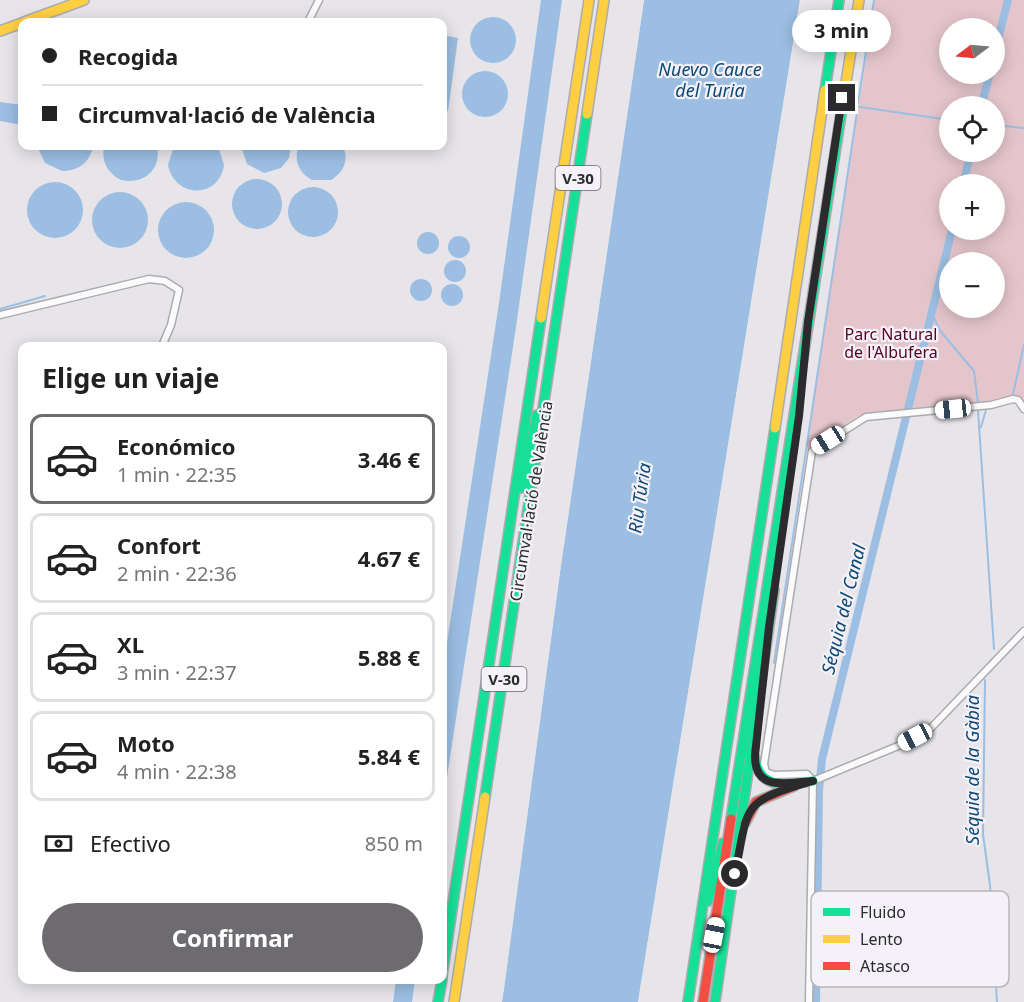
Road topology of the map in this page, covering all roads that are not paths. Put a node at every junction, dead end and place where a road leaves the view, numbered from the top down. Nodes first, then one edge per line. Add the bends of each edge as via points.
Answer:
1 (84, 0) edge
2 (319, 0) edge
3 (589, 0) edge
4 (604, 0) edge
5 (839, 0) edge
6 (859, 0) edge
7 (36, 18) edge
8 (310, 18) edge
9 (18, 25) edge
10 (0, 31) edge
11 (0, 315) edge
12 (808, 322) junction
13 (164, 342) edge
14 (551, 356) junction
15 (1024, 409) edge
16 (498, 611) junction
17 (769, 627) junction
18 (1024, 631) edge
19 (744, 735) junction
20 (813, 781) junction
21 (811, 891) edge
22 (811, 892) edge
23 (731, 894) junction
24 (447, 945) edge
25 (695, 959) junction
26 (441, 984) edge
27 (438, 1002) edge
28 (454, 1002) edge
29 (688, 1002) edge
30 (703, 1002) edge
31 (715, 1002) edge
32 (809, 1002) edge

1 - 7 main road
2 - 8 street
3 - 16 main road, Circumval·lació de València / V-30
4 - 14 main road, Circumval·lació de València / V-30
5 - 25 main road
6 - 12 main road
9 - 10 main road
11 - 13 street via 149,279 165,281 179,290
12 - 17 main road
12 - 19 main road
14 - 16 main road via 519,500 504,597
14 - 28 main road, Circumval·lació de València / V-30
15 - 20 street via 1013,399 991,405 860,419 815,448 764,764 766,772 774,776 807,774
16 - 24 main road, Circumval·lació de València / V-30
17 - 20 main road via 756,769 764,780 776,784
17 - 23 main road
18 - 20 street via 930,729
19 - 25 main road
19 - 30 main road
20 - 21 street
20 - 23 main road via 764,797 751,808
22 - 32 street
23 - 31 main road
25 - 29 main road
26 - 27 main road, Circumval·lació de València / V-30

